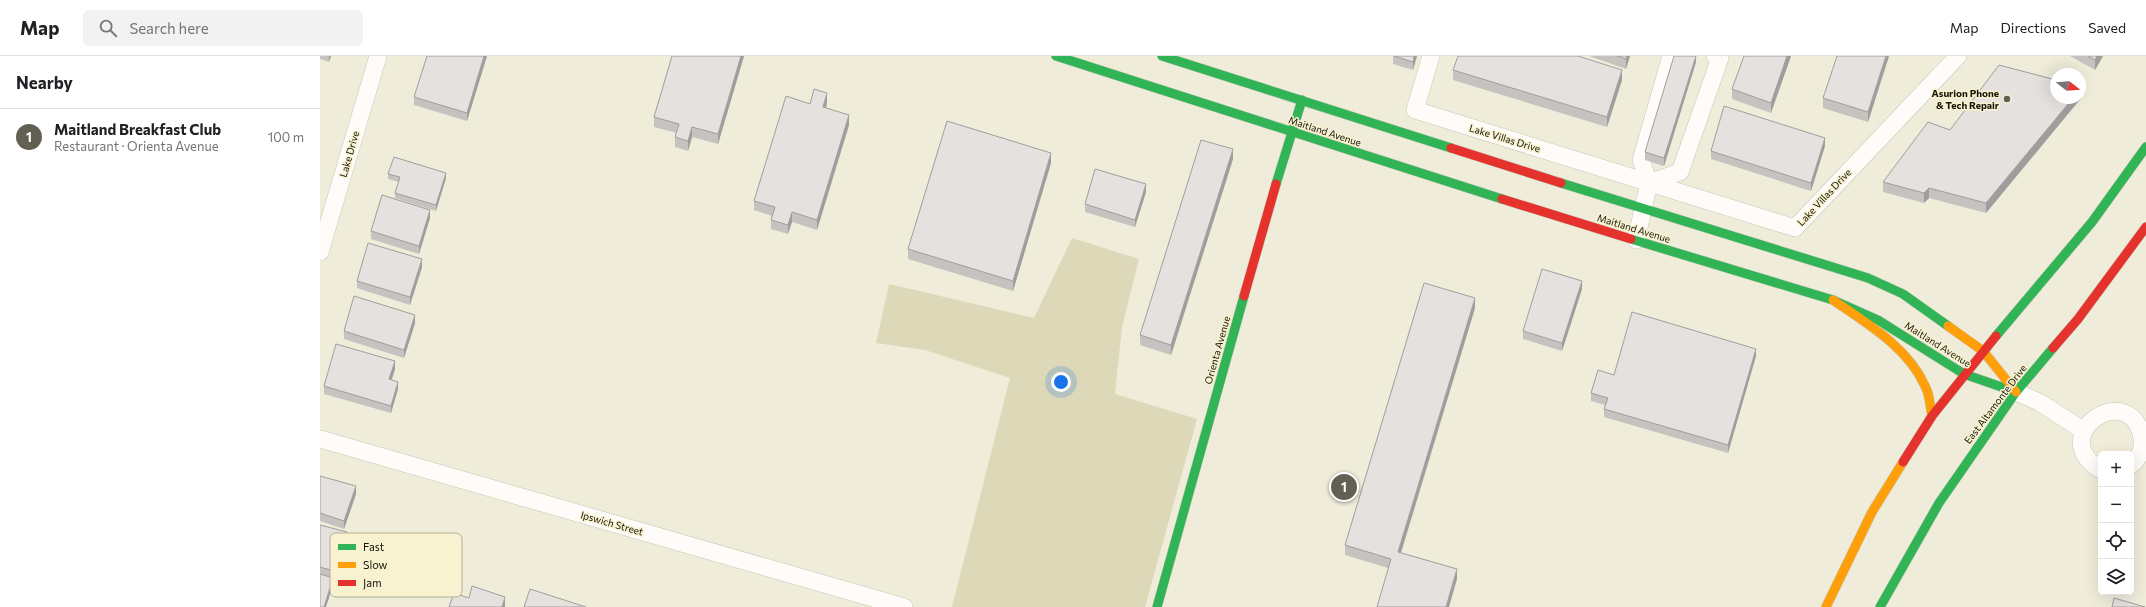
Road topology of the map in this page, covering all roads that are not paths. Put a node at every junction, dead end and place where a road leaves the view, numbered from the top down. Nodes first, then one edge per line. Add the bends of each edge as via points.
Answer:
1 (378, 56) edge
2 (1056, 56) edge
3 (1162, 56) edge
4 (1431, 56) edge
5 (1671, 56) edge
6 (1715, 56) edge
7 (1958, 56) edge
8 (1302, 100) junction
9 (1293, 133) junction
10 (2146, 147) edge
11 (1649, 183) junction
12 (1644, 209) junction
13 (2146, 227) edge
14 (1636, 240) junction
15 (320, 252) edge
16 (1833, 300) junction
17 (1983, 351) junction
18 (1964, 374) junction
19 (2016, 392) junction
20 (1932, 416) junction
21 (2084, 431) junction
22 (320, 439) edge
23 (2139, 457) edge
24 (2098, 468) edge
25 (904, 607) edge
26 (1157, 607) edge
27 (1826, 607) edge
28 (1880, 607) edge

1 - 15 street, Lake Drive
2 - 9 main road, Maitland Avenue
3 - 8 main road, Maitland Avenue
4 - 11 street, Lake Villas Drive via 1415,110
5 - 11 street via 1641,160
6 - 11 street via 1720,58 1680,172
7 - 11 street, Lake Villas Drive via 1796,228
8 - 9 main road, Orienta Avenue
8 - 12 main road, Maitland Avenue
9 - 14 main road, Maitland Avenue
9 - 26 main road, Orienta Avenue via 1278,174
10 - 17 main road via 2092,222
11 - 12 street
12 - 14 street
12 - 17 main road, Maitland Avenue via 1868,278 1903,294
13 - 19 main road, East Altamonte Drive via 2078,319
14 - 16 main road, Maitland Avenue
16 - 18 main road, Maitland Avenue via 1878,320
16 - 20 main road via 1883,334 1908,361 1925,384
17 - 18 main road
17 - 19 main road, Maitland Avenue
18 - 19 main road, Maitland Avenue
18 - 20 main road
19 - 21 street via 2039,402
19 - 28 main road, East Altamonte Drive via 1939,503
20 - 27 main road via 1872,512
21 - 23 street via 2090,421 2100,414 2111,411 2123,413 2133,419 2140,429 2143,440
21 - 24 street via 2082,443 2085,454
22 - 25 street, Ipswich Street

